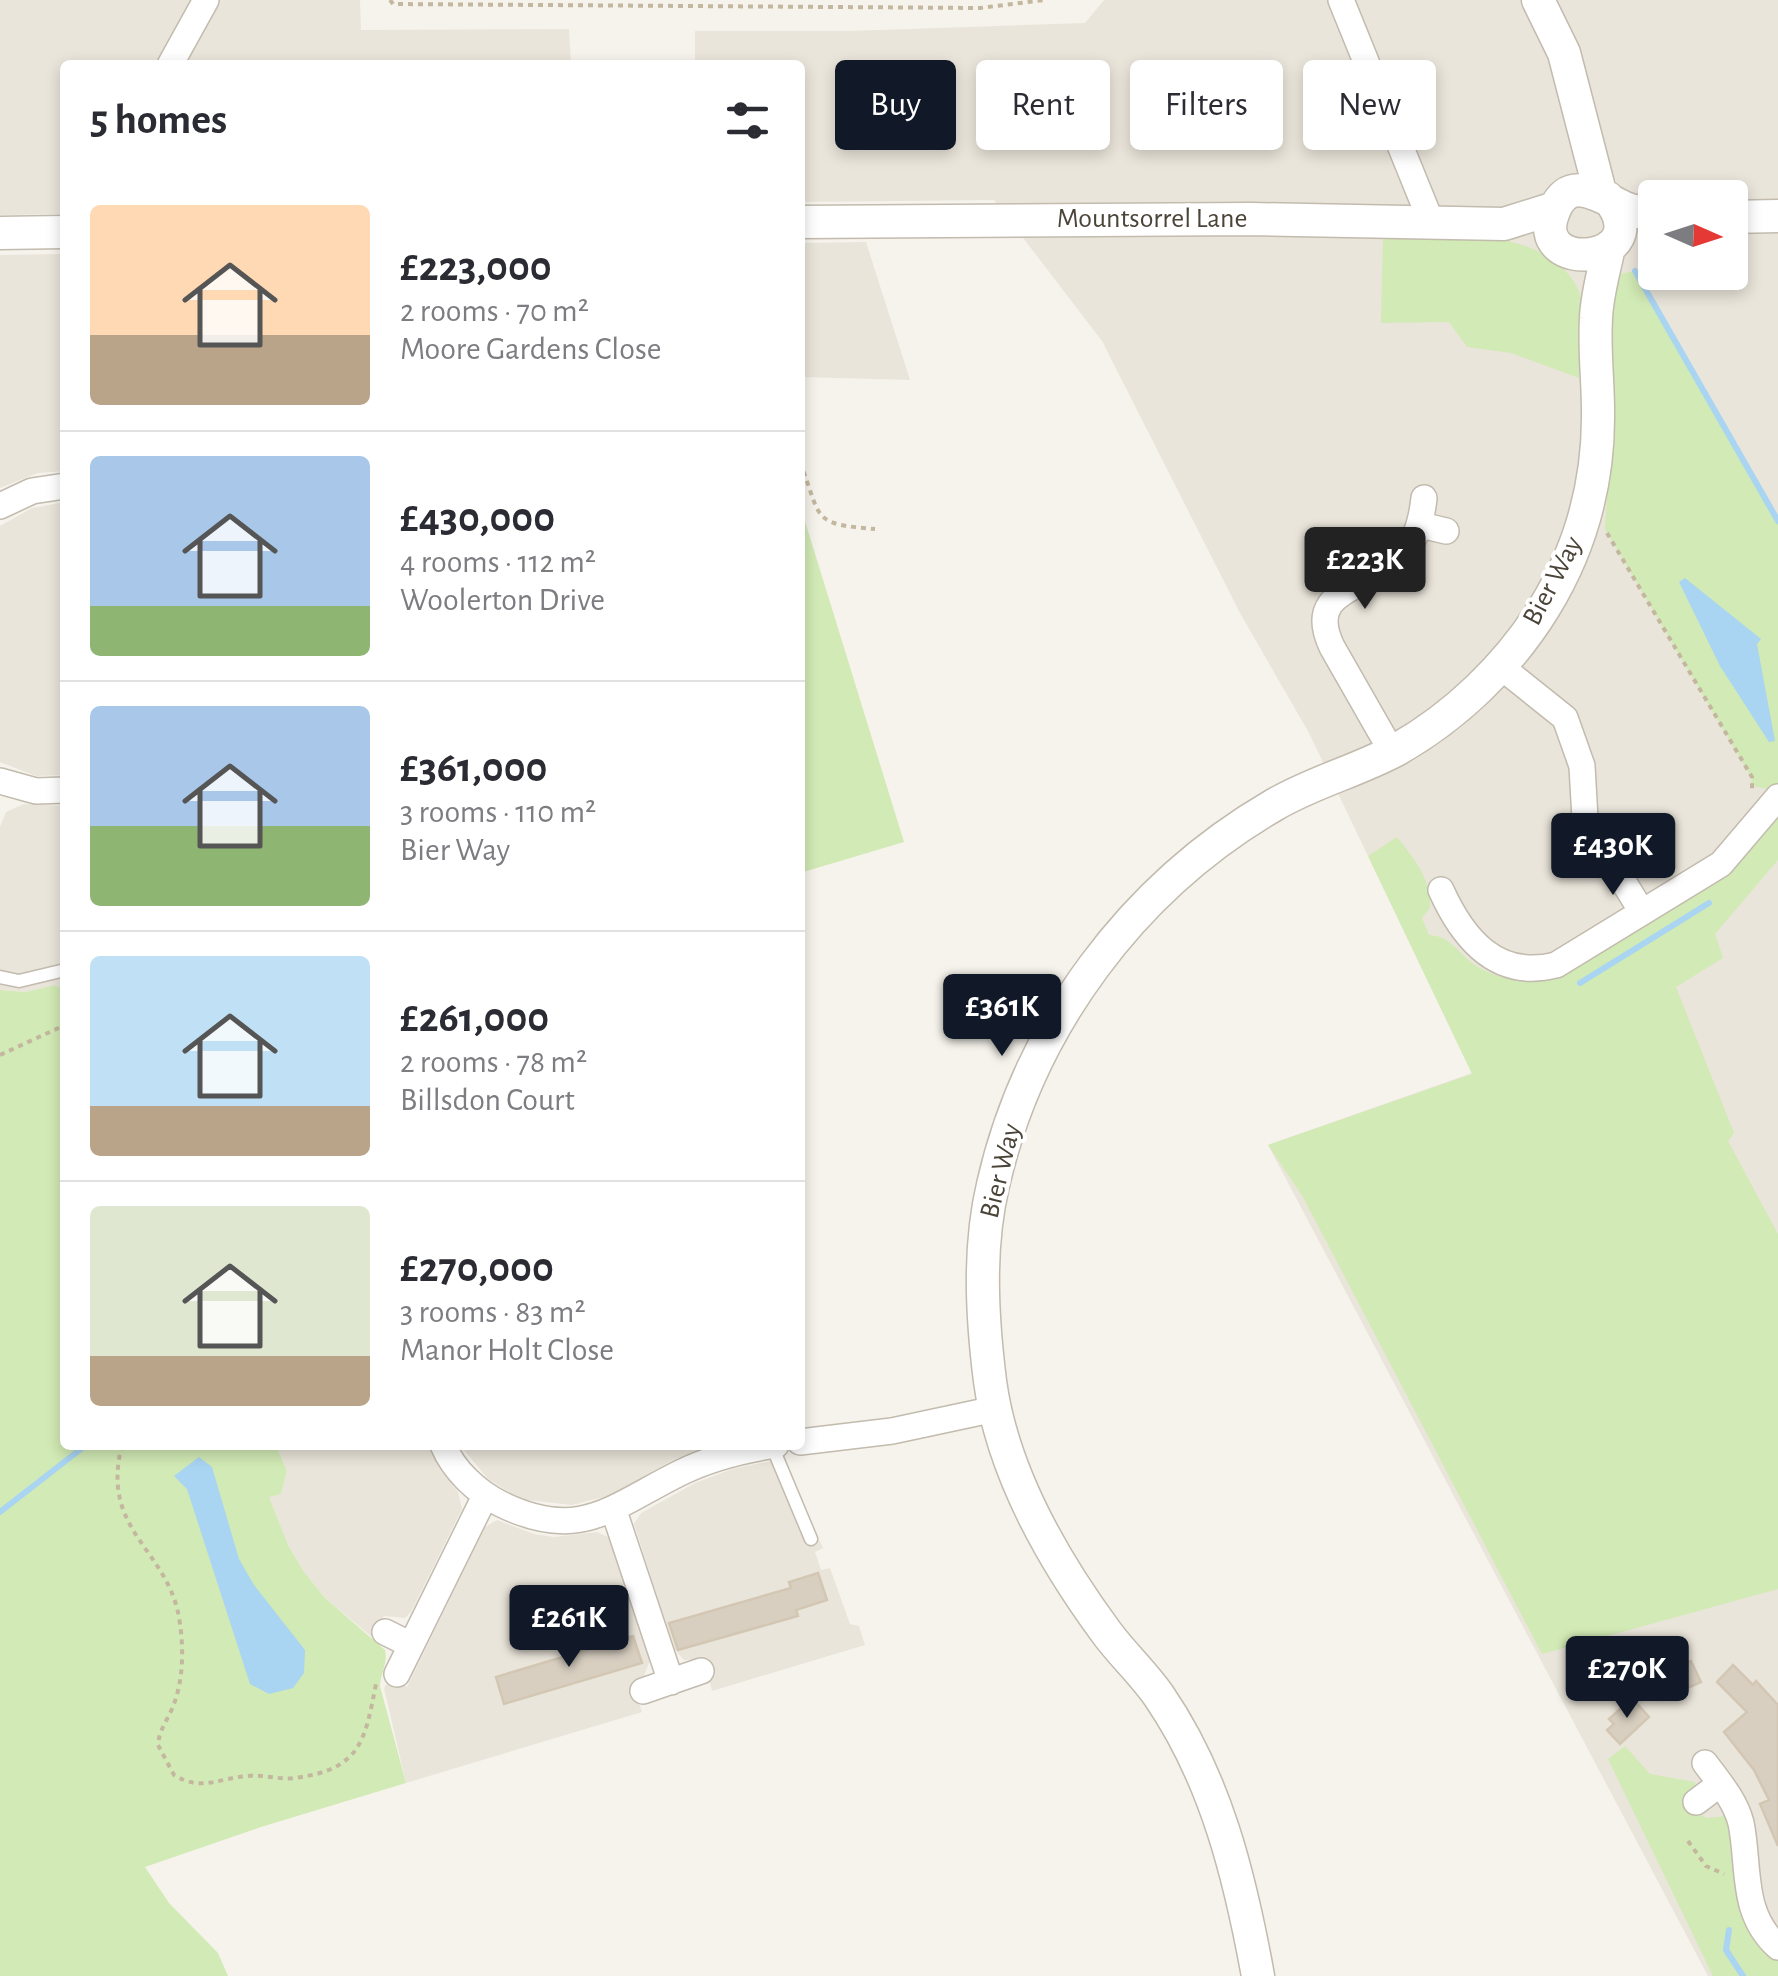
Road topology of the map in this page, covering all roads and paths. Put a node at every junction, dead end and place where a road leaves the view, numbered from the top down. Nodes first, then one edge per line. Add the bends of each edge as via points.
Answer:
1 (206, 0) edge
2 (390, 0) edge
3 (1044, 0) edge
4 (1341, 0) edge
5 (1547, 3) edge
6 (173, 60) edge
7 (1578, 104) junction
8 (1604, 195) junction
9 (1558, 203) junction
10 (1638, 212) edge
11 (1778, 216) edge
12 (1748, 217) edge
13 (1430, 219) junction
14 (805, 222) edge
15 (1504, 224) junction
16 (1638, 228) edge
17 (60, 232) edge
18 (0, 233) edge
19 (1612, 243) junction
20 (1565, 250) junction
21 (1596, 316) junction
22 (805, 475) edge
23 (60, 487) edge
24 (1424, 498) dead end
25 (0, 506) edge
26 (874, 529) dead end
27 (1597, 548) dead end
28 (1500, 666) junction
29 (1392, 752) junction
30 (1, 785) edge
31 (60, 790) edge
32 (1766, 799) edge
33 (1443, 908) dead end
34 (1642, 912) junction
35 (60, 971) edge
36 (0, 977) edge
37 (60, 1027) edge
38 (0, 1055) edge
39 (995, 1409) junction
40 (805, 1441) edge
41 (122, 1450) edge
42 (446, 1450) edge
43 (738, 1450) edge
44 (776, 1450) edge
45 (485, 1496) junction
46 (614, 1511) junction
47 (811, 1539) dead end
48 (385, 1632) dead end
49 (411, 1645) junction
50 (701, 1672) dead end
51 (397, 1674) joint
52 (671, 1682) junction
53 (643, 1691) dead end
54 (1705, 1763) dead end
55 (1720, 1784) junction
56 (1696, 1802) dead end
57 (1688, 1841) dead end
58 (1744, 1873) junction
59 (1778, 1947) edge
60 (1258, 1976) edge

1 - 6 street
2 - 3 path via 960,8
4 - 13 street
5 - 7 street
7 - 8 street
7 - 9 street via 1571,168
8 - 9 street via 1579,190
8 - 10 street
8 - 19 street via 1619,217
9 - 15 street, Mountsorrel Lane
9 - 20 street via 1551,228
11 - 12 street
13 - 14 street, Mountsorrel Lane
13 - 15 street, Mountsorrel Lane
15 - 20 street, Mountsorrel Lane
16 - 19 street
17 - 18 street
19 - 20 street via 1590,257
19 - 21 street, Bier Way
20 - 21 street, Bier Way
21 - 28 street, Bier Way via 1597,446 1585,518 1543,610
22 - 26 path via 822,519
23 - 25 street
24 - 29 street via 1433,528 1392,565 1336,597 1324,617 1332,647
27 - 32 path via 1605,530
28 - 29 street, Bier Way via 1426,732
28 - 34 street via 1566,718 1582,766 1585,819
29 - 39 street, Bier Way via 1278,802 1186,867 1135,915 1058,1019 1030,1073 992,1188 983,1304
30 - 31 street
32 - 34 street via 1721,864
33 - 34 street via 1490,958 1542,968
35 - 36 lane via 19,981
37 - 38 path
39 - 40 street
39 - 60 street, Bier Way via 1018,1479 1062,1566 1158,1694 1194,1756 1219,1812
41 - 51 path via 118,1493 124,1518 170,1583 180,1624 183,1662 158,1746 174,1775 200,1786 250,1775 293,1778 334,1766 362,1744 376,1680 384,1672
42 - 45 street
43 - 46 street via 682,1471
44 - 47 lane
45 - 46 street via 545,1520
45 - 49 street
46 - 52 street
48 - 49 street
49 - 51 street
50 - 52 street
52 - 53 street
54 - 55 street
55 - 56 street
55 - 58 street via 1741,1824
57 - 58 path via 1706,1866
58 - 59 street via 1757,1917

